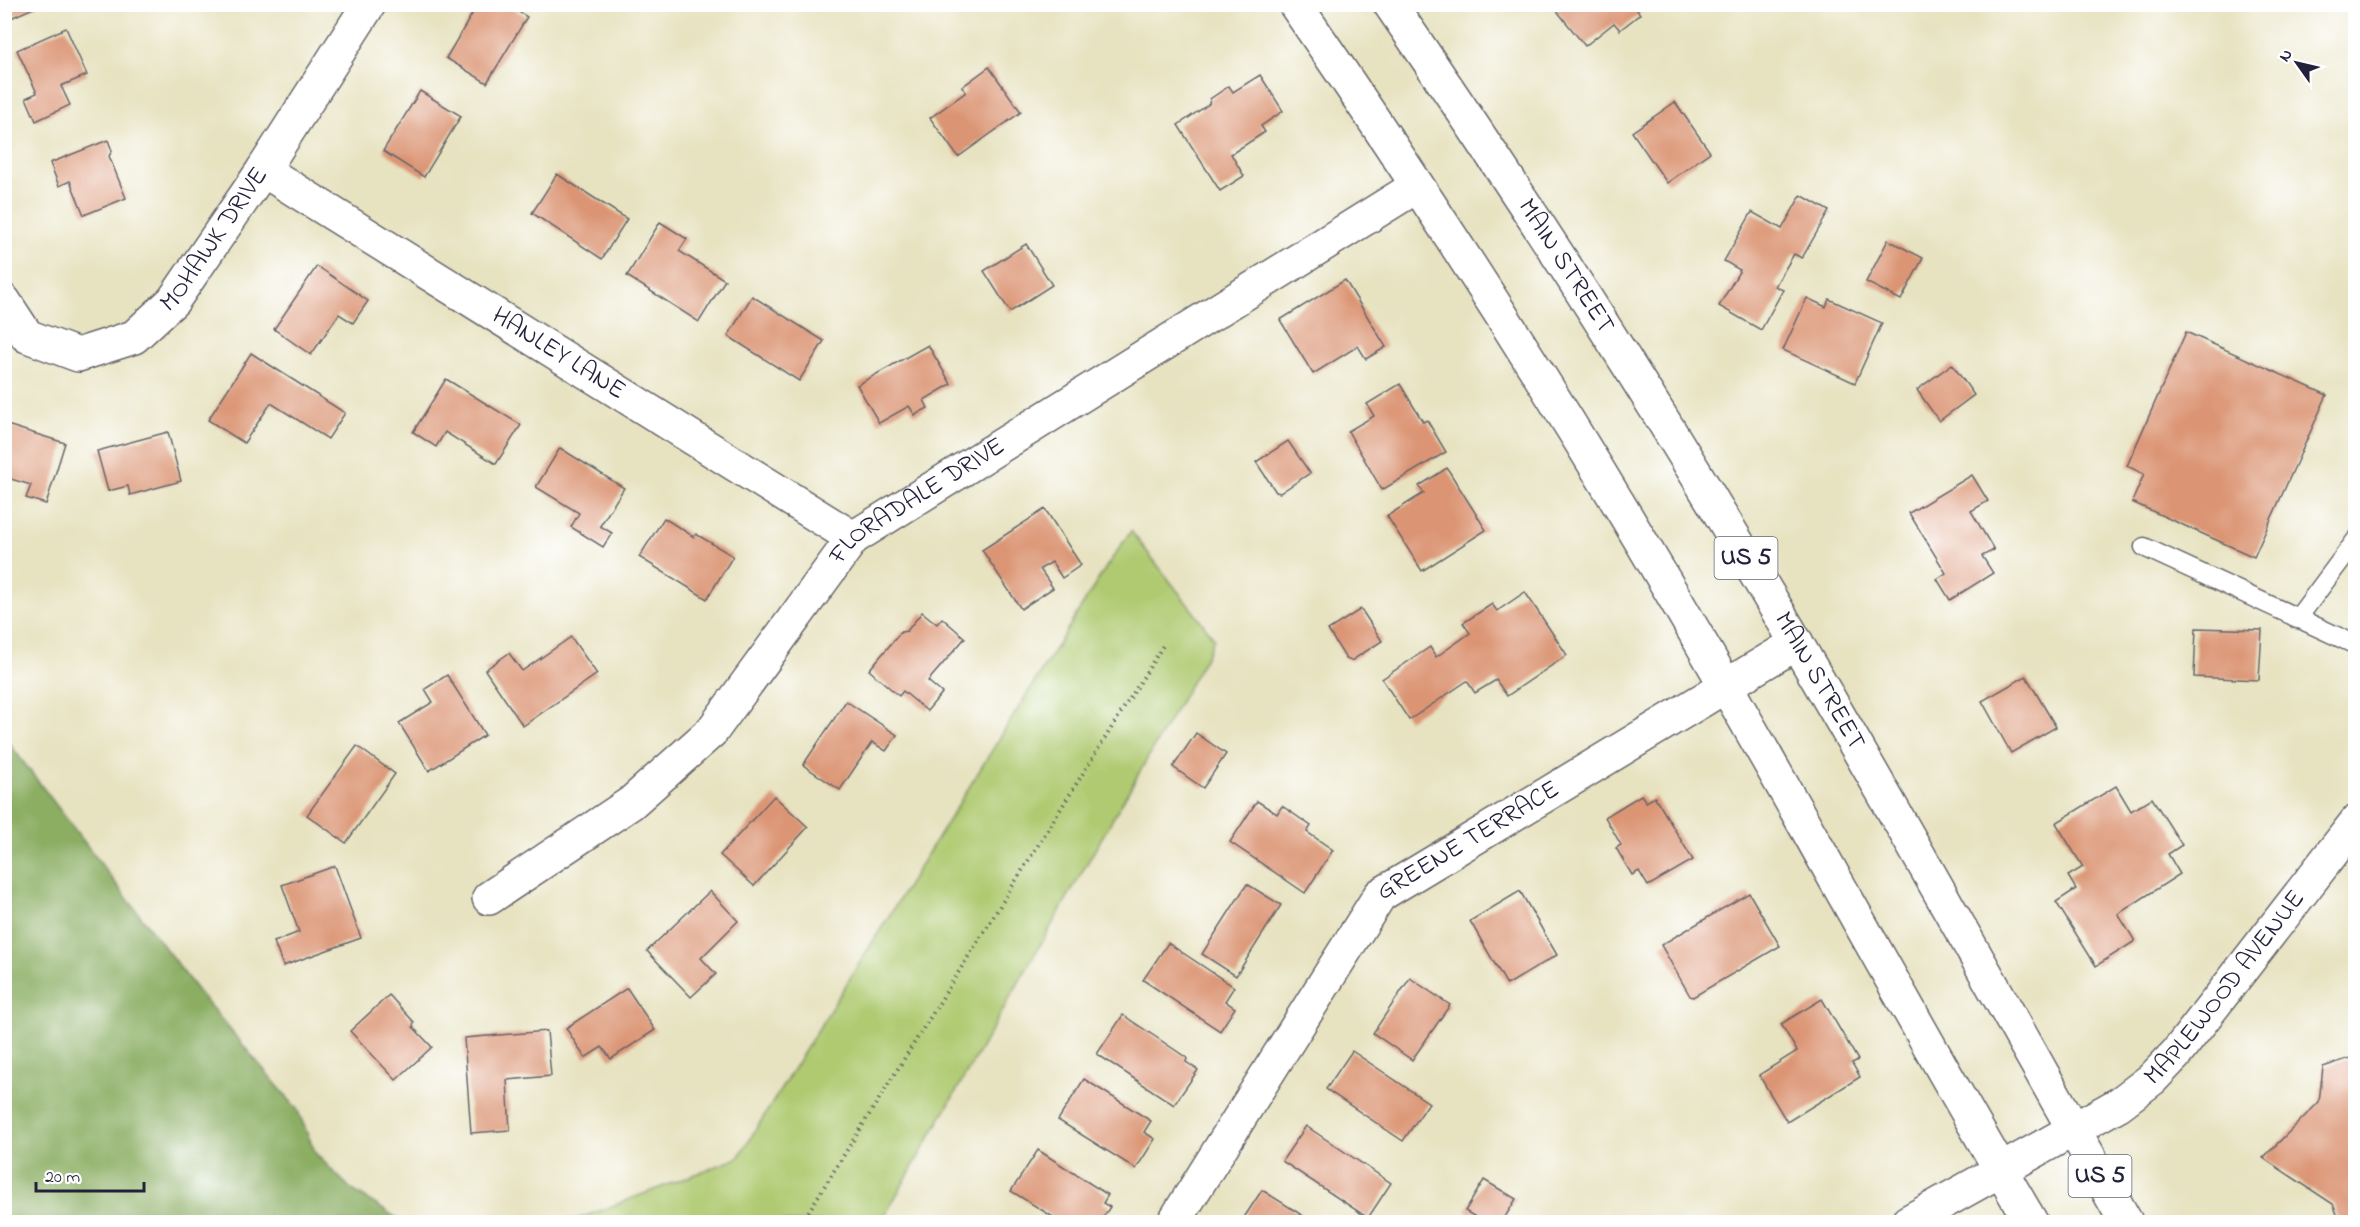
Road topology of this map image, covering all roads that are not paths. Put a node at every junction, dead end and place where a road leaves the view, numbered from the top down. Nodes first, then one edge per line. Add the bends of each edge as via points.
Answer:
1 (369, 4) edge
2 (1295, 4) edge
3 (1390, 4) edge
4 (263, 170) junction
5 (1417, 186) junction
6 (4, 301) edge
7 (853, 538) junction
8 (2355, 540) edge
9 (2144, 548) dead end
10 (2297, 619) junction
11 (1797, 643) junction
12 (2355, 645) edge
13 (1726, 686) junction
14 (2355, 822) edge
15 (489, 898) dead end
16 (2073, 1129) junction
17 (2001, 1170) junction
18 (1174, 1222) edge
19 (1908, 1222) edge
20 (2031, 1222) edge
21 (2126, 1222) edge

1 - 4 main road, MOHAWK DRIVE
2 - 5 main road
3 - 11 main road, MAIN STREET / US 5 via 1591,309
4 - 6 main road, MOHAWK DRIVE via 173,301 134,337 78,355 27,336
4 - 7 main road, HANLEY LANE
5 - 7 main road, FLORADALE DRIVE
5 - 13 main road via 1554,400
7 - 15 main road, FLORADALE DRIVE via 712,731 632,803
8 - 10 lane
9 - 10 lane
10 - 12 lane
11 - 13 main road, GREENE TERRACE
11 - 16 main road, MAIN STREET / US 5
13 - 17 main road
13 - 18 main road, GREENE TERRACE via 1380,895
14 - 16 main road, MAPLEWOOD AVENUE via 2176,1054 2119,1104
16 - 17 main road, MAPLEWOOD AVENUE
16 - 21 main road, MAIN STREET / US 5
17 - 19 main road, MAPLEWOOD AVENUE
17 - 20 main road

